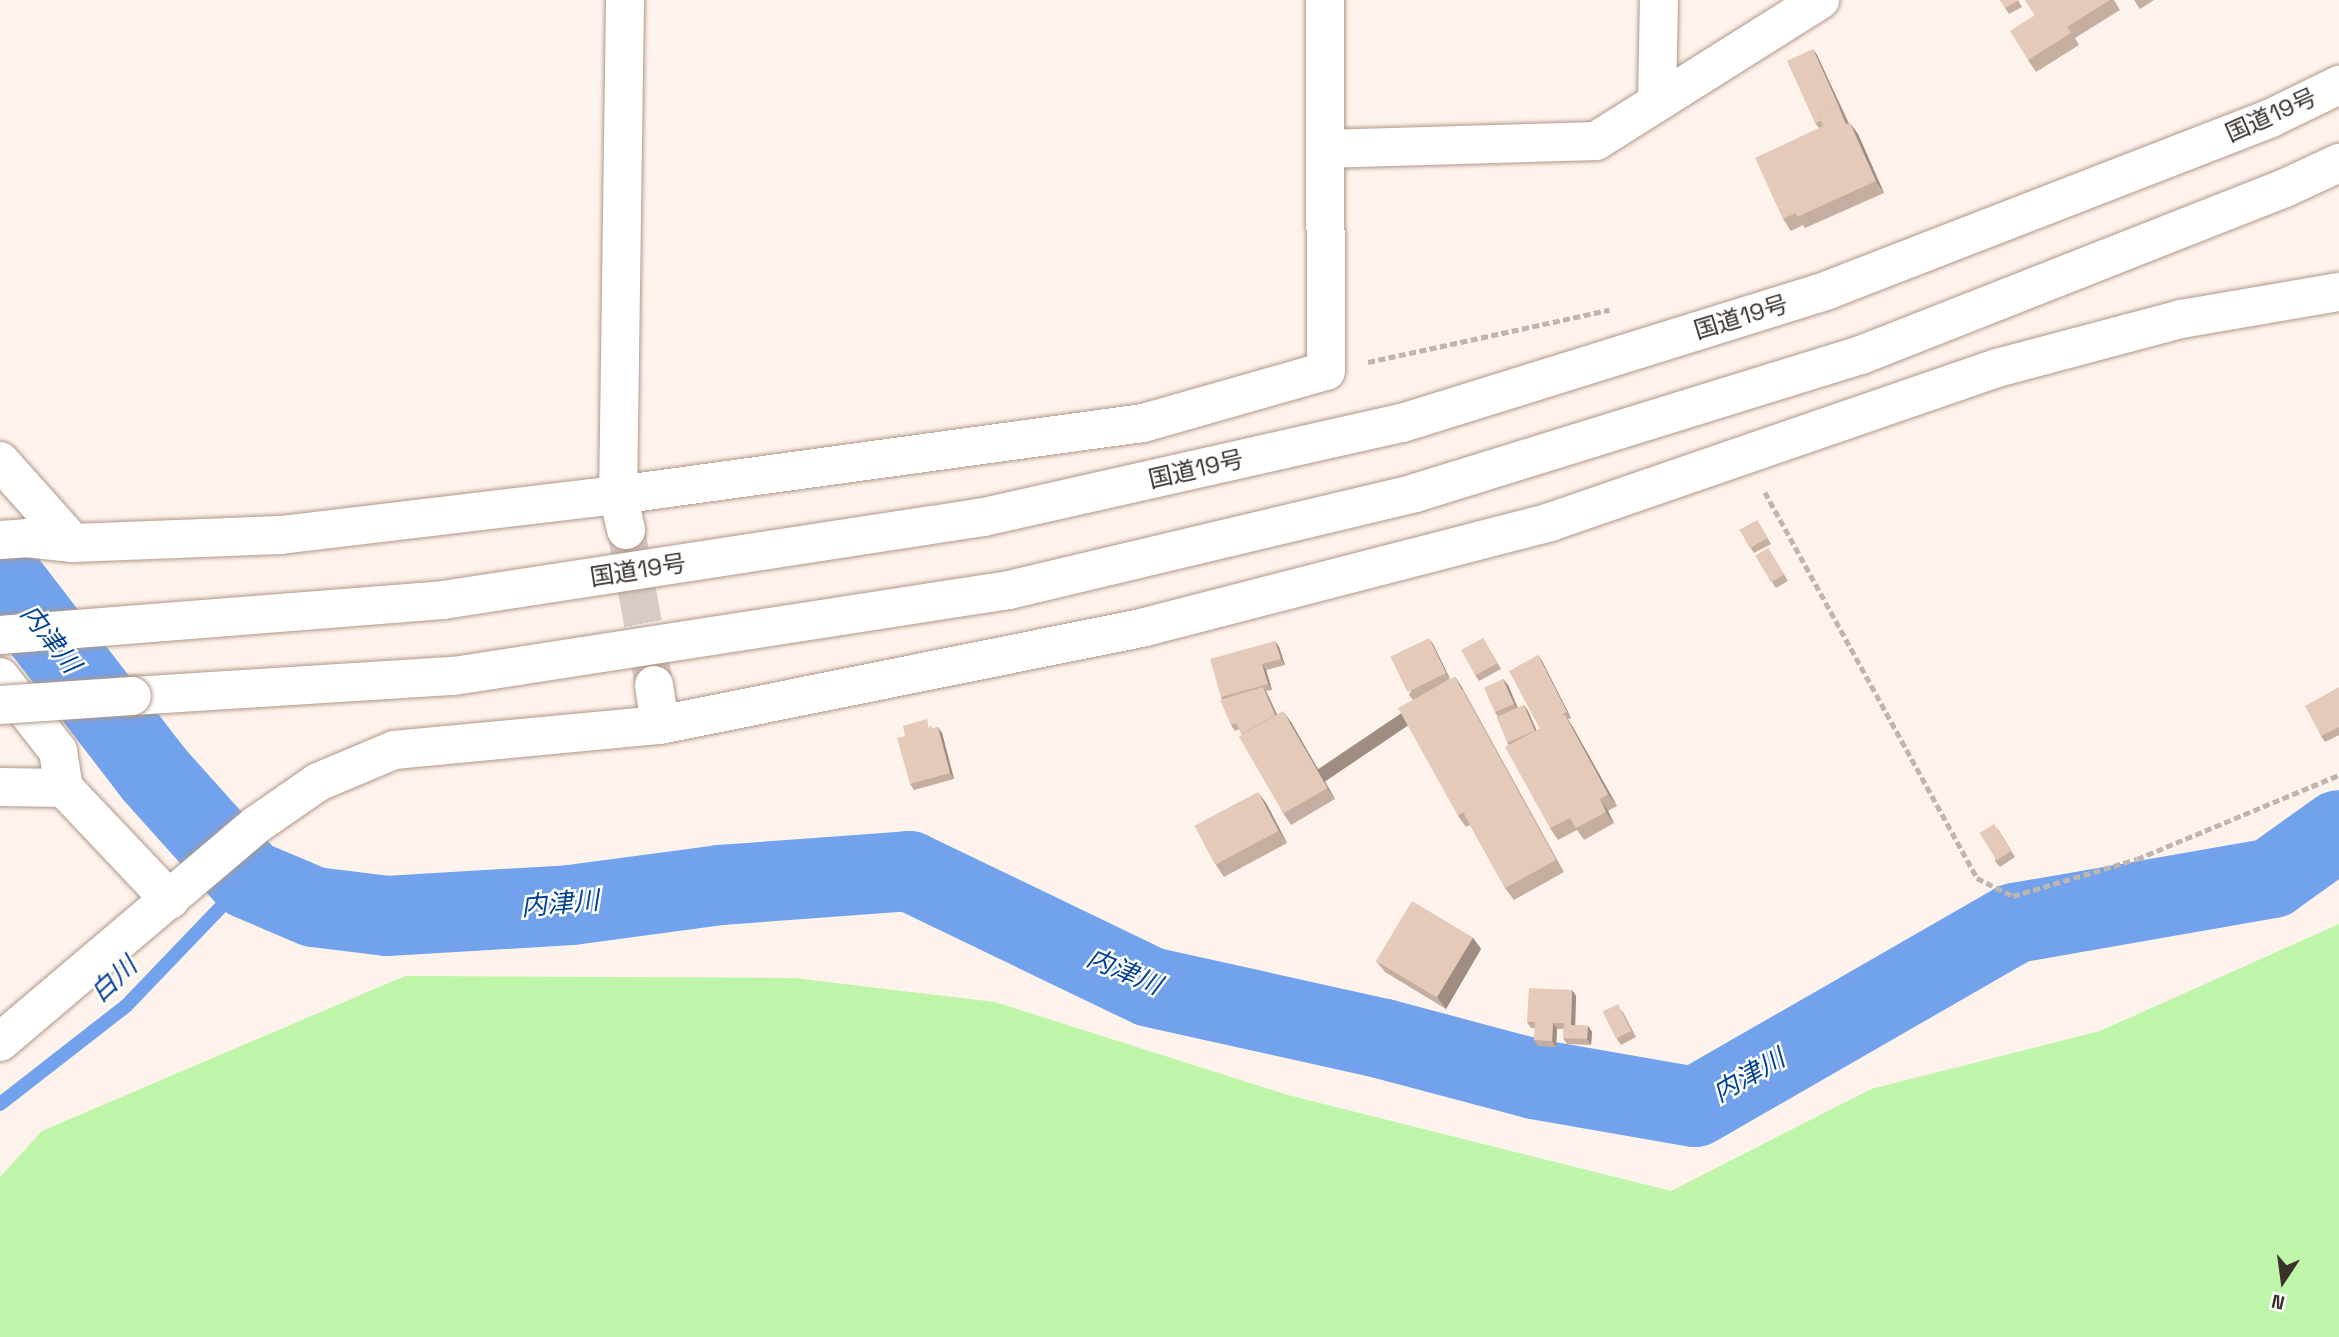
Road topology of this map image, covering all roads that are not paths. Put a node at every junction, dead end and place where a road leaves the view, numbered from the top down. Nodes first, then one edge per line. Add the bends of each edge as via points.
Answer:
1 (625, 0) edge
2 (1325, 0) edge
3 (1659, 0) edge
4 (1821, 0) edge
5 (2339, 85) edge
6 (1657, 103) junction
7 (1325, 149) junction
8 (2339, 163) edge
9 (2339, 292) edge
10 (0, 461) edge
11 (622, 512) junction
12 (13, 539) edge
13 (73, 542) junction
14 (0, 635) edge
15 (0, 677) edge
16 (654, 685) tunnel mouth
17 (0, 705) edge
18 (660, 725) junction
19 (0, 787) edge
20 (64, 788) junction
21 (179, 892) junction
22 (0, 1042) edge

1 - 11 main road
2 - 7 main road
3 - 6 main road
4 - 6 main road
5 - 14 main road, 国道19号 via 2271,118 1828,290 1402,423 984,517 443,600
6 - 7 main road via 1596,141
7 - 11 main road via 1326,371 1143,423
8 - 17 main road, bridge via 1861,355 1401,496 1009,590 454,676
9 - 18 main road via 2181,319 1997,369 1550,522 1145,627
10 - 13 main road
11 - 13 main road via 281,535
12 - 13 main road
15 - 20 main road via 58,751
16 - 18 main road
18 - 21 main road via 394,750 318,782 256,825
19 - 20 main road
20 - 21 main road
21 - 22 main road

